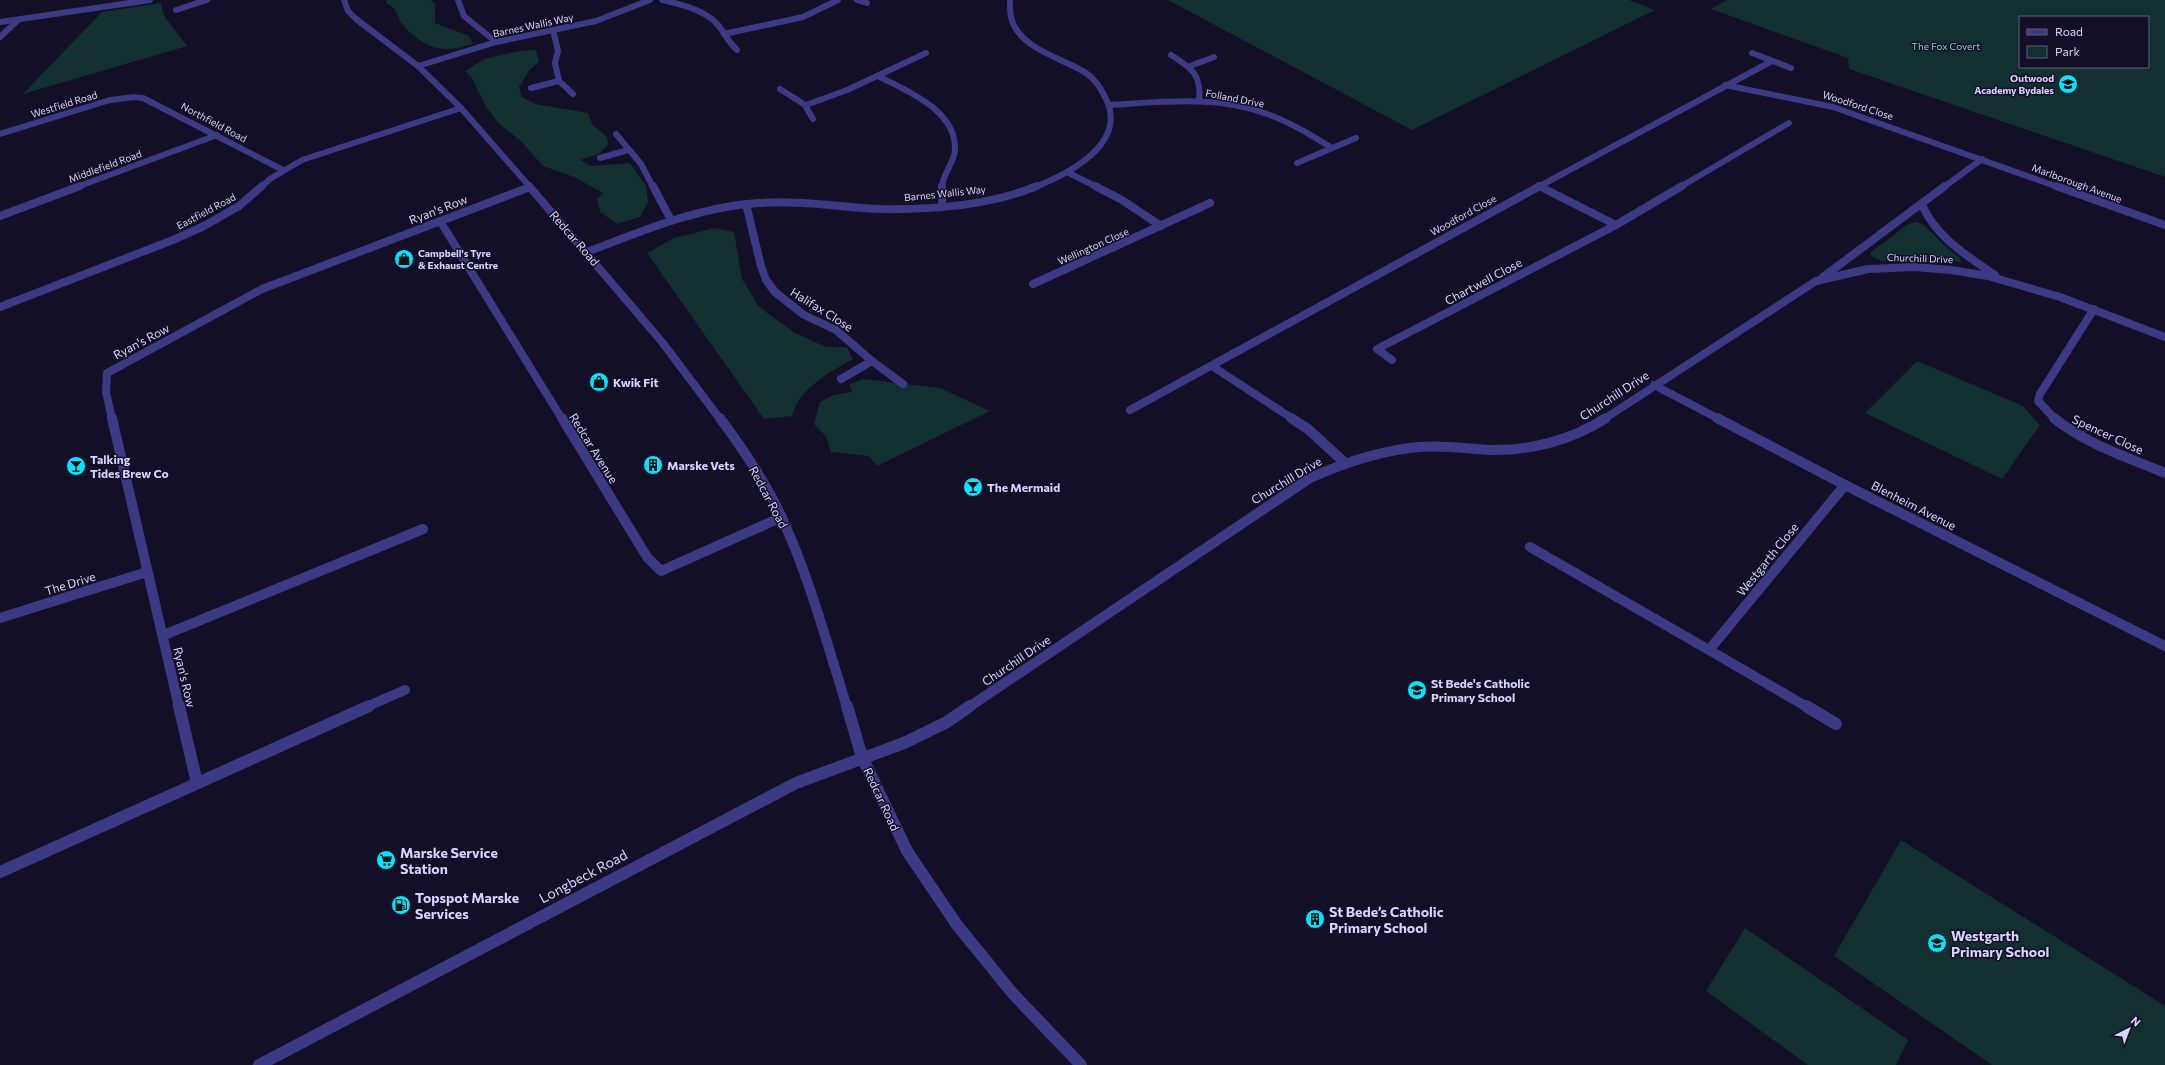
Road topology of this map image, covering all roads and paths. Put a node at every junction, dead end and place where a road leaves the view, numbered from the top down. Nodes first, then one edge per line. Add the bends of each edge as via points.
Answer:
1 (150, 0) edge
2 (207, 0) edge
3 (344, 0) edge
4 (458, 0) edge
5 (650, 0) edge
6 (662, 0) edge
7 (838, 0) edge
8 (857, 0) edge
9 (1010, 0) edge
10 (867, 3) dead end
11 (176, 10) dead end
12 (18, 20) junction
13 (0, 22) edge
14 (553, 30) junction
15 (724, 34) junction
16 (0, 37) edge
17 (496, 42) junction
18 (737, 50) dead end
19 (926, 53) dead end
20 (1752, 54) dead end
21 (1171, 55) dead end
22 (1214, 57) dead end
23 (1772, 61) junction
24 (418, 66) junction
25 (1190, 66) junction
26 (1791, 68) dead end
27 (878, 76) junction
28 (559, 81) junction
29 (1725, 84) junction
30 (531, 88) dead end
31 (780, 89) dead end
32 (573, 94) dead end
33 (134, 96) joint
34 (1199, 101) junction
35 (806, 105) junction
36 (1109, 105) junction
37 (461, 108) junction
38 (813, 119) dead end
39 (1789, 123) dead end
40 (0, 134) edge
41 (616, 134) dead end
42 (217, 135) junction
43 (1356, 138) dead end
44 (1332, 148) junction
45 (628, 150) junction
46 (600, 158) dead end
47 (1982, 159) junction
48 (1297, 163) dead end
49 (283, 170) junction
50 (1067, 172) junction
51 (1539, 186) junction
52 (530, 187) junction
53 (1210, 203) dead end
54 (746, 204) junction
55 (1922, 205) junction
56 (942, 206) junction
57 (0, 216) edge
58 (671, 220) junction
59 (440, 221) junction
60 (1616, 225) junction
61 (2165, 225) edge
62 (1161, 226) junction
63 (588, 252) junction
64 (1999, 278) junction
65 (1816, 281) junction
66 (1033, 284) dead end
67 (0, 307) edge
68 (2094, 308) junction
69 (2165, 337) edge
70 (1392, 360) dead end
71 (872, 361) junction
72 (1212, 366) junction
73 (841, 379) dead end
74 (903, 384) dead end
75 (1654, 385) junction
76 (1130, 410) dead end
77 (1344, 462) junction
78 (2165, 473) edge
79 (1845, 485) junction
80 (782, 517) junction
81 (423, 529) dead end
82 (1530, 547) dead end
83 (147, 572) junction
84 (0, 618) edge
85 (164, 635) junction
86 (2165, 646) edge
87 (1709, 650) junction
88 (405, 690) dead end
89 (1836, 724) dead end
90 (862, 757) junction
91 (197, 783) junction
92 (0, 872) edge
93 (259, 1065) edge
94 (1081, 1065) edge

1 - 12 street
2 - 11 street
3 - 24 street, Redcar Road via 348,11 356,19
4 - 17 street via 464,16
5 - 14 street, Barnes Wallis Way via 614,16
6 - 15 street via 689,6 708,15
7 - 15 street via 789,22
8 - 10 street
9 - 36 street, Barnes Wallis Way via 1011,20 1017,30 1036,46 1070,63 1094,79
12 - 13 street
12 - 16 street
14 - 17 street, Barnes Wallis Way
14 - 28 street via 558,51 555,63
15 - 18 street via 730,45
17 - 24 street, Barnes Wallis Way
19 - 27 street
20 - 23 street
21 - 25 street
22 - 25 street
23 - 26 street
23 - 29 street, Woodford Close
24 - 37 street, Redcar Road
25 - 34 street, Folland Drive via 1200,84
27 - 35 street
27 - 56 street via 927,104 938,112 949,126 955,141 955,149 942,182
28 - 30 street
28 - 32 street
29 - 47 street, Woodford Close via 1833,106
29 - 51 street, Woodford Close
31 - 35 street
33 - 40 street, Westfield Road via 110,100
33 - 42 street, Northfield Road via 151,100
34 - 36 street, Folland Drive
34 - 44 street, Folland Drive via 1236,106 1286,121
35 - 38 street via 812,111
36 - 50 street, Barnes Wallis Way via 1110,127 1104,140 1095,151
37 - 49 street, Eastfield Road via 335,148
37 - 52 street, Redcar Road
39 - 60 street, Chartwell Close
41 - 45 street
42 - 49 street, Northfield Road
42 - 57 street, Middlefield Road
43 - 44 street
44 - 48 street
45 - 46 street
45 - 58 street via 641,164
47 - 55 street, Churchill Drive
47 - 61 street, Marlborough Avenue
49 - 67 street, Eastfield Road via 239,206 204,226
50 - 56 street, Barnes Wallis Way via 1035,188 1018,193
50 - 62 street via 1122,200
51 - 60 street
51 - 72 street, Woodford Close
52 - 59 street, Ryan's Row
52 - 63 street, Redcar Road
53 - 62 street, Wellington Close
54 - 56 street, Barnes Wallis Way via 801,202 885,209
54 - 58 street, Barnes Wallis Way via 708,209
54 - 71 street, Halifax Close via 761,266 766,280 775,292 804,315 836,330
55 - 64 street, Churchill Drive via 1926,219 1953,245
55 - 65 street, Churchill Drive
58 - 63 street, Barnes Wallis Way
59 - 80 street, Redcar Avenue via 644,552 661,571
59 - 83 street, Ryan's Row via 262,290 107,373 106,392
60 - 70 street, Chartwell Close via 1377,350
62 - 66 street, Wellington Close
63 - 80 street, Redcar Road via 746,453
64 - 65 street, Churchill Drive via 1939,268 1902,266 1853,272
64 - 68 street, Churchill Drive
65 - 75 street, Churchill Drive
68 - 69 street, Churchill Drive
68 - 78 street, Spencer Close via 2038,401 2057,423
71 - 73 street
71 - 74 street, Halifax Close
72 - 76 street, Woodford Close
72 - 77 street via 1308,429
75 - 77 street, Churchill Drive via 1598,423 1552,442 1500,450 1450,446 1412,448 1375,453
75 - 79 street, Blenheim Avenue
77 - 90 street, Churchill Drive via 1288,491 947,722 909,741
79 - 86 street, Blenheim Avenue
79 - 87 street, Westgarth Close
80 - 90 street, Redcar Road via 809,583
81 - 85 street
82 - 87 street
83 - 84 street, The Drive
83 - 85 street, Ryan's Row
85 - 91 street, Ryan's Row
87 - 89 street
88 - 91 street
90 - 93 street, Longbeck Road via 796,783
90 - 94 street, Redcar Road via 907,851 957,925 1014,995
91 - 92 street

